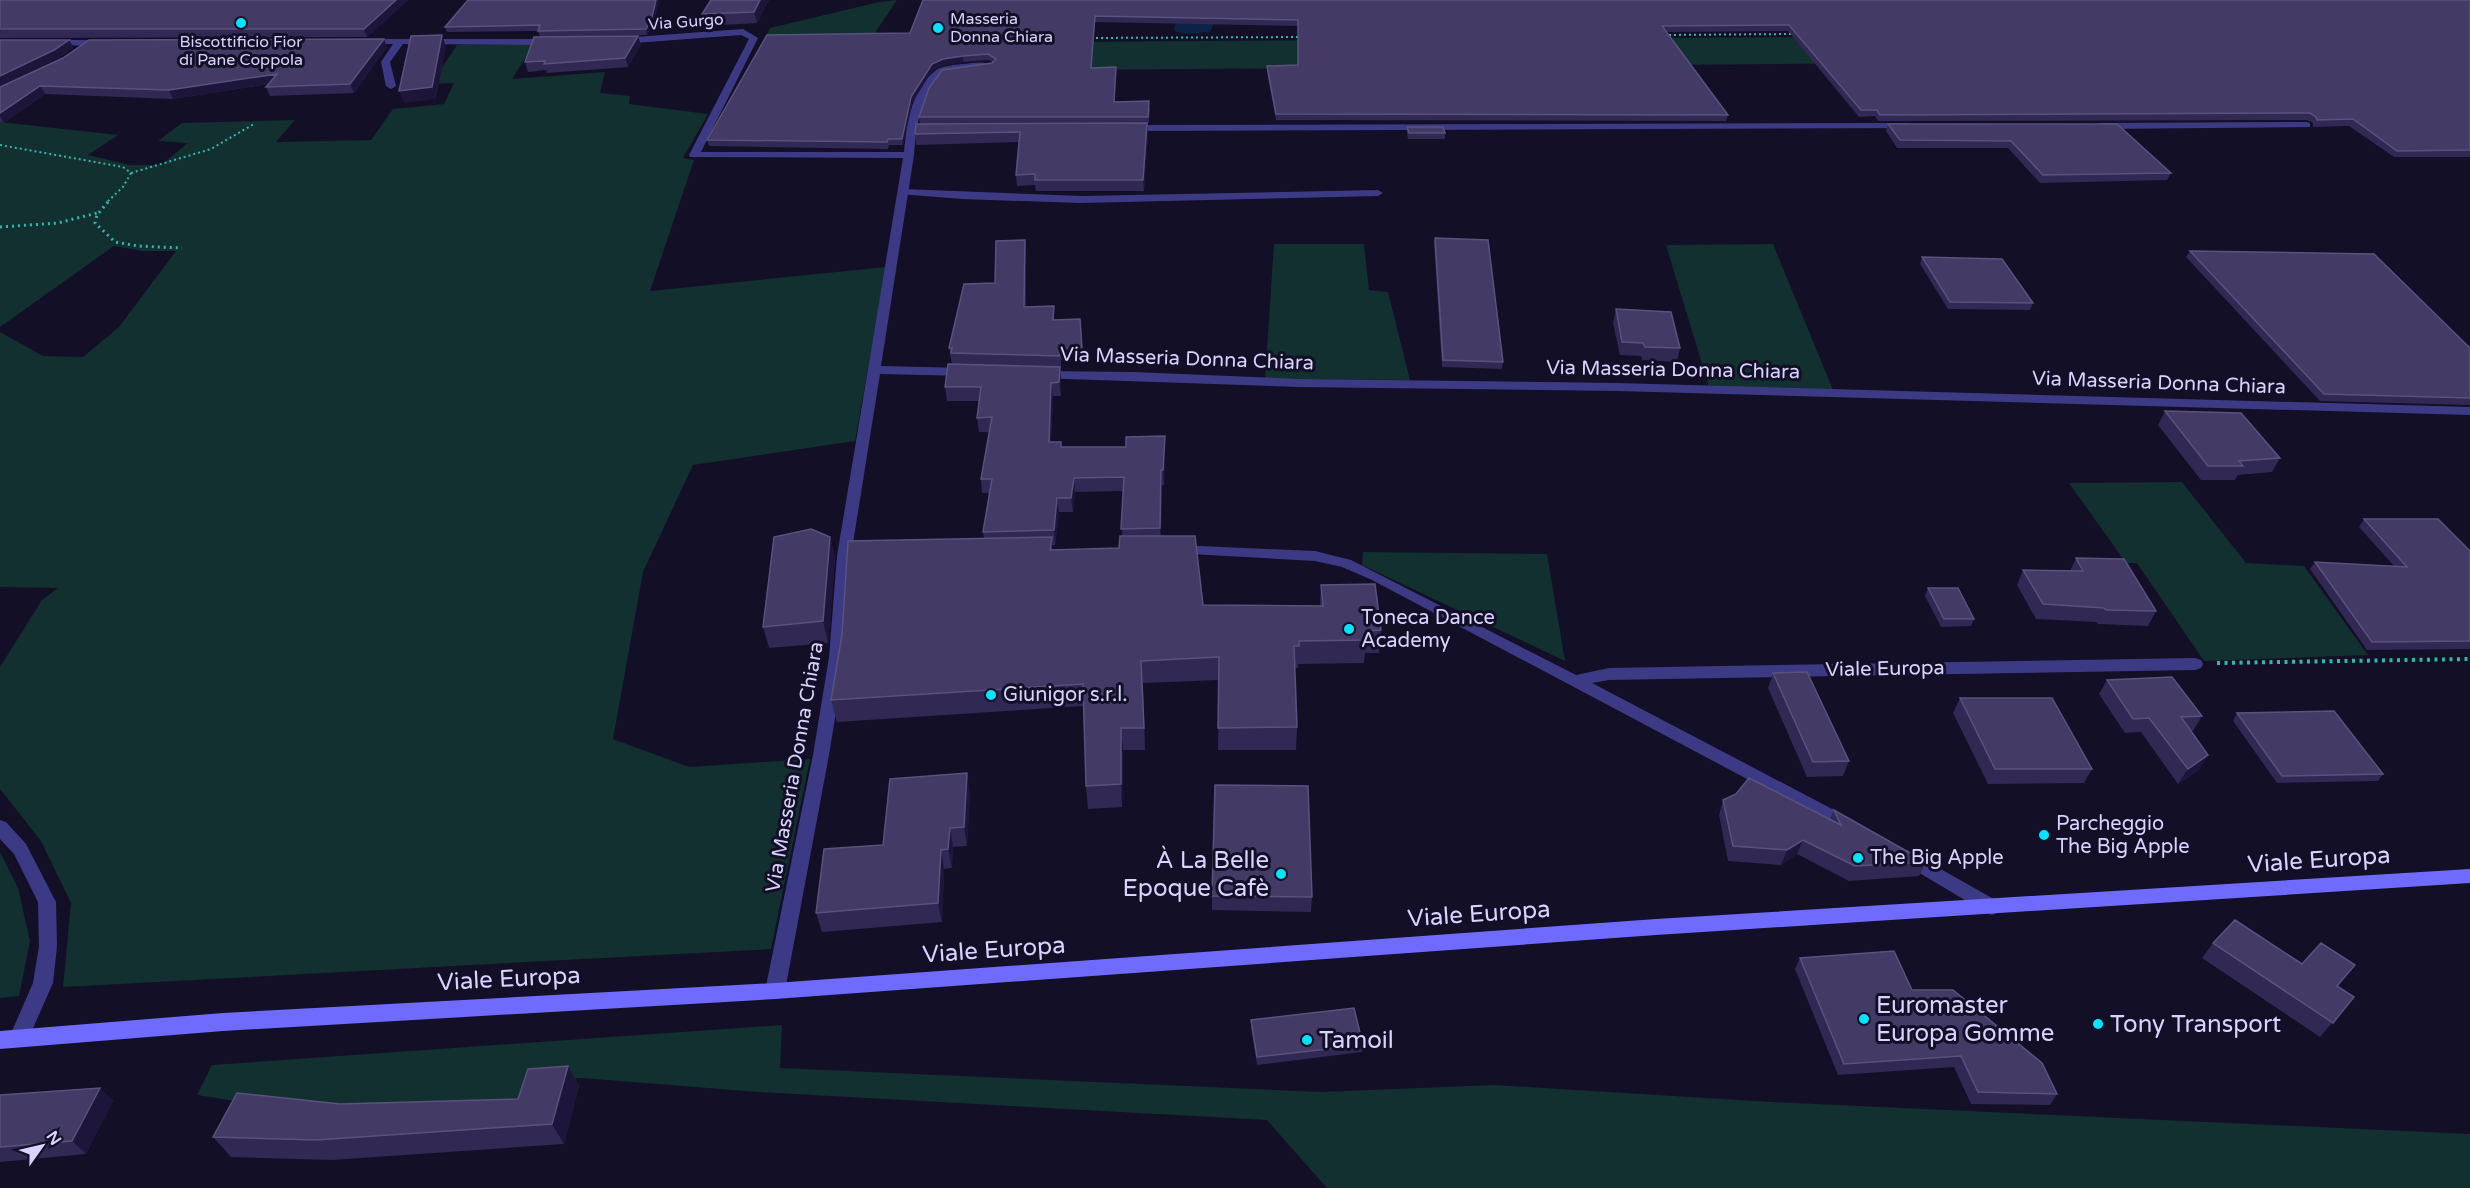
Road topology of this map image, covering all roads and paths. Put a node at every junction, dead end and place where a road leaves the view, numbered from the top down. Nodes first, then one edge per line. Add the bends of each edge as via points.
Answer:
1 (1655, 34) edge
2 (1797, 34) edge
3 (1302, 37) edge
4 (1087, 38) edge
5 (353, 41) edge
6 (607, 41) edge
7 (400, 42) junction
8 (564, 42) edge
9 (46, 43) edge
10 (92, 43) junction
11 (114, 43) edge
12 (72, 56) edge
13 (989, 65) edge
14 (391, 86) dead end
15 (254, 124) dead end
16 (2307, 125) dead end
17 (1919, 126) edge
18 (2088, 126) edge
19 (1113, 128) edge
20 (0, 145) edge
21 (909, 155) junction
22 (131, 173) junction
23 (903, 192) junction
24 (1378, 193) dead end
25 (97, 213) junction
26 (0, 227) edge
27 (182, 248) dead end
28 (874, 370) junction
29 (983, 373) edge
30 (1032, 375) edge
31 (2470, 411) edge
32 (1159, 550) edge
33 (2470, 659) edge
34 (2196, 664) joint
35 (1576, 681) junction
36 (0, 827) edge
37 (1859, 831) edge
38 (1898, 852) edge
39 (2470, 876) edge
40 (1992, 907) junction
41 (775, 991) junction
42 (9, 1039) edge

1 - 2 path
3 - 4 path
5 - 7 street
6 - 21 street, Via Gurgo via 743,32 754,38 694,155
7 - 8 street
7 - 14 street via 387,54 384,64
9 - 10 street
10 - 11 street
10 - 12 street
13 - 21 street, Via Masseria Donna Chiara via 939,72 923,92
15 - 22 path via 213,150
16 - 18 street
17 - 19 street
20 - 22 path via 83,158 123,167
21 - 23 street, Via Masseria Donna Chiara
22 - 25 path via 129,181
23 - 24 street via 1071,200
23 - 28 street, Via Masseria Donna Chiara
25 - 26 path via 58,223
25 - 27 path via 95,223 115,242
28 - 29 street
28 - 41 street, Via Masseria Donna Chiara via 837,657
30 - 31 street, Via Masseria Donna Chiara
32 - 35 street via 1315,556 1346,563
33 - 34 path
34 - 35 street, Viale Europa via 1609,674
35 - 37 street
36 - 42 street via 20,849 47,902 48,946 43,983
38 - 40 street
39 - 40 street, Viale Europa
40 - 41 street, Viale Europa via 1656,927
41 - 42 street, Viale Europa via 246,1021

